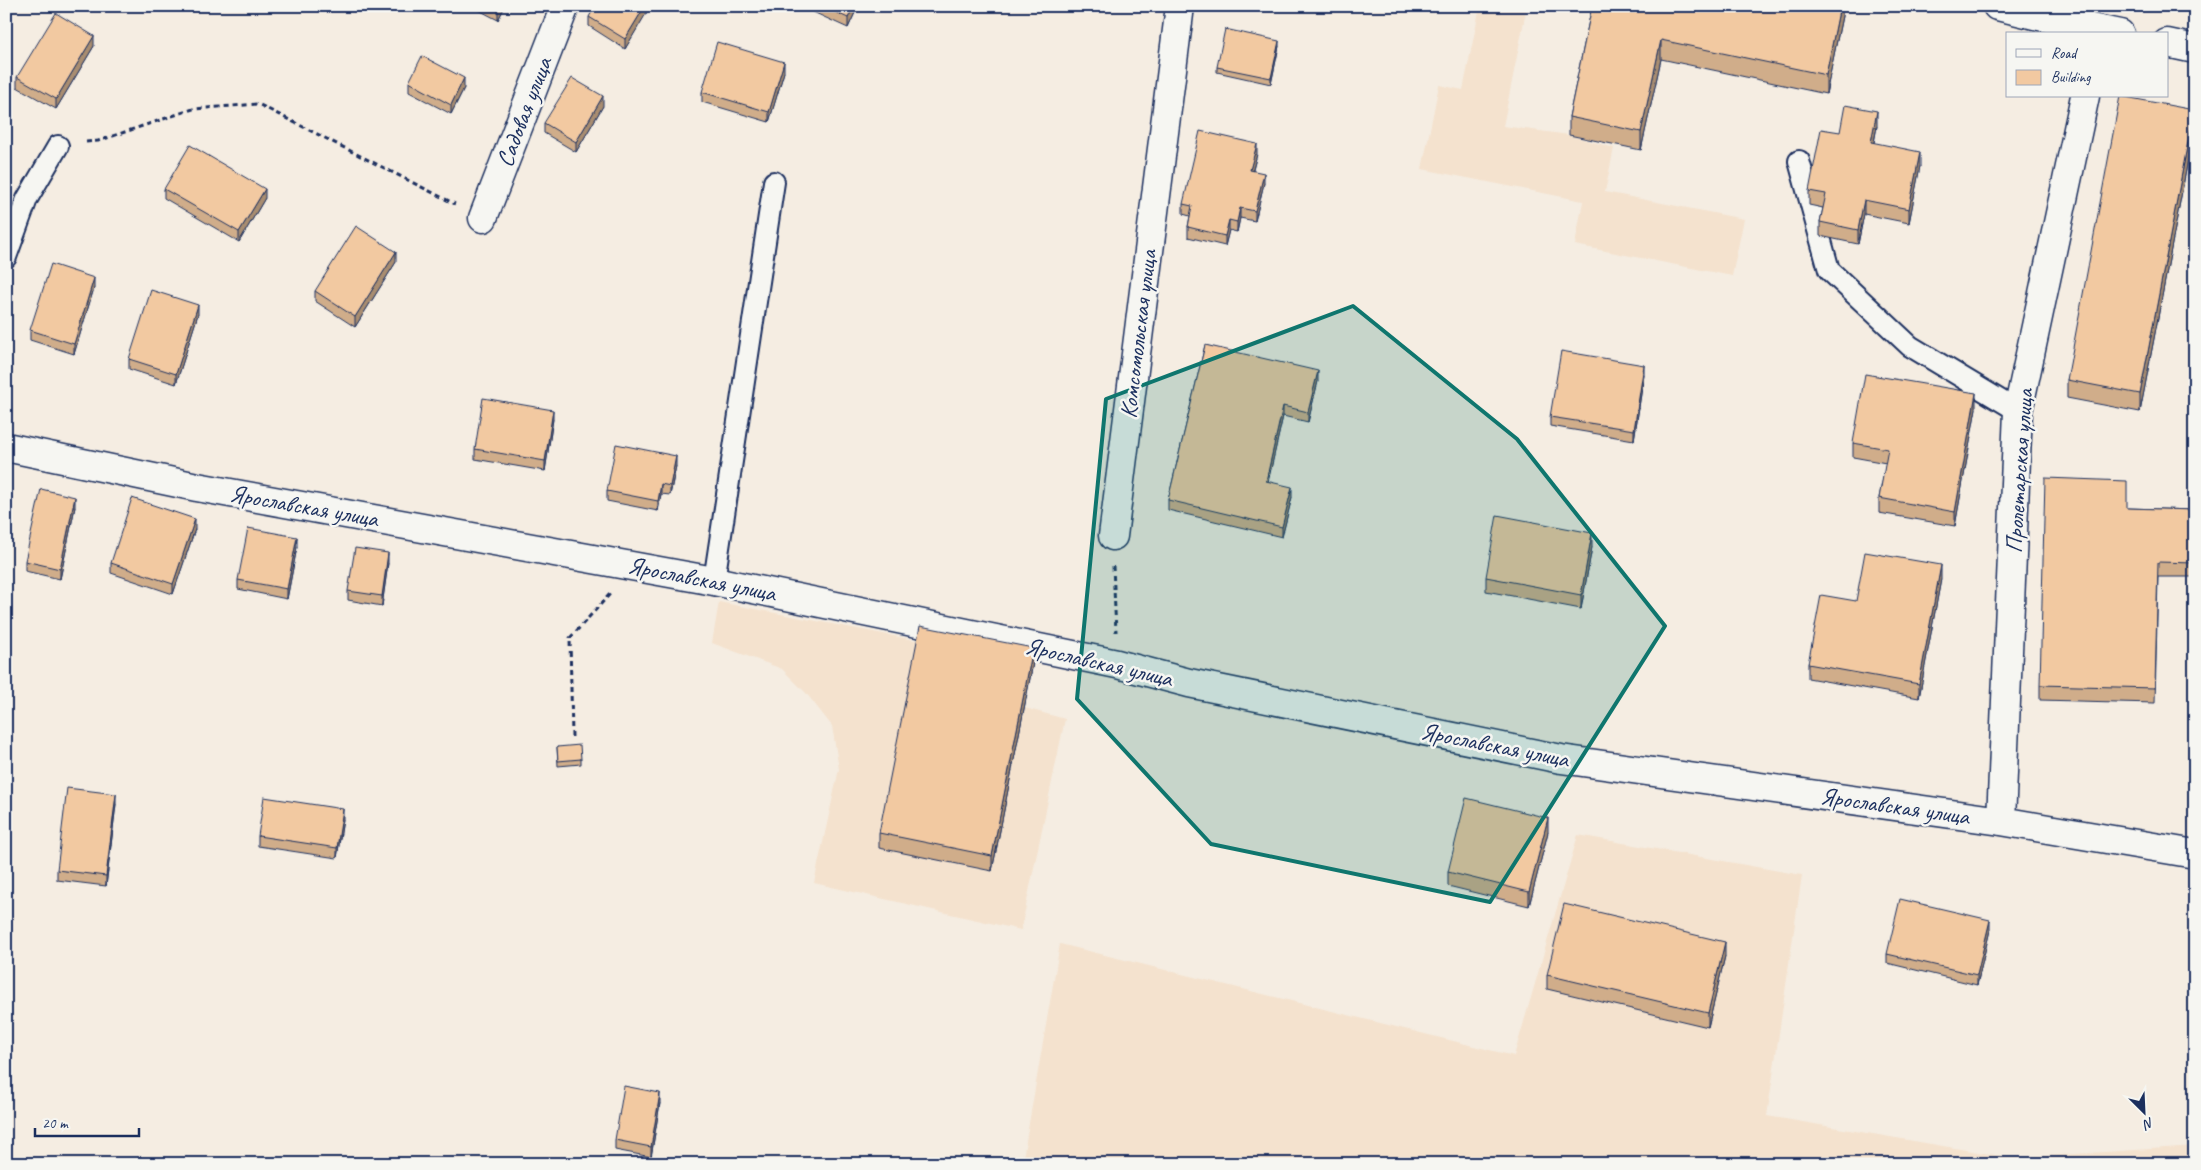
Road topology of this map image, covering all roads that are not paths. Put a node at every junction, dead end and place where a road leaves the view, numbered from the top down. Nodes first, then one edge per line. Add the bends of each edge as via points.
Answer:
1 (565, 6) edge
2 (1180, 6) edge
3 (1997, 6) edge
4 (2078, 22) edge
5 (2113, 32) edge
6 (2168, 43) edge
7 (2195, 49) edge
8 (2085, 98) edge
9 (58, 146) road end
10 (1799, 161) dead end
11 (774, 182) dead end
12 (483, 218) road end
13 (6, 257) edge
14 (2018, 411) junction
15 (6, 447) edge
16 (1112, 536) road end
17 (714, 581) junction
18 (2000, 821) junction
19 (2195, 854) edge

1 - 12 street, Садовая улица
2 - 16 street, Комсомольская улица
3 - 4 street
4 - 5 street
6 - 7 street
8 - 14 street, Пролетарская улица
9 - 13 lane via 27,199
10 - 14 lane via 1829,270 1910,346
11 - 17 lane
14 - 18 street, Пролетарская улица
15 - 17 street, Ярославская улица via 197,487
17 - 18 street, Ярославская улица via 1561,759
18 - 19 street, Ярославская улица

